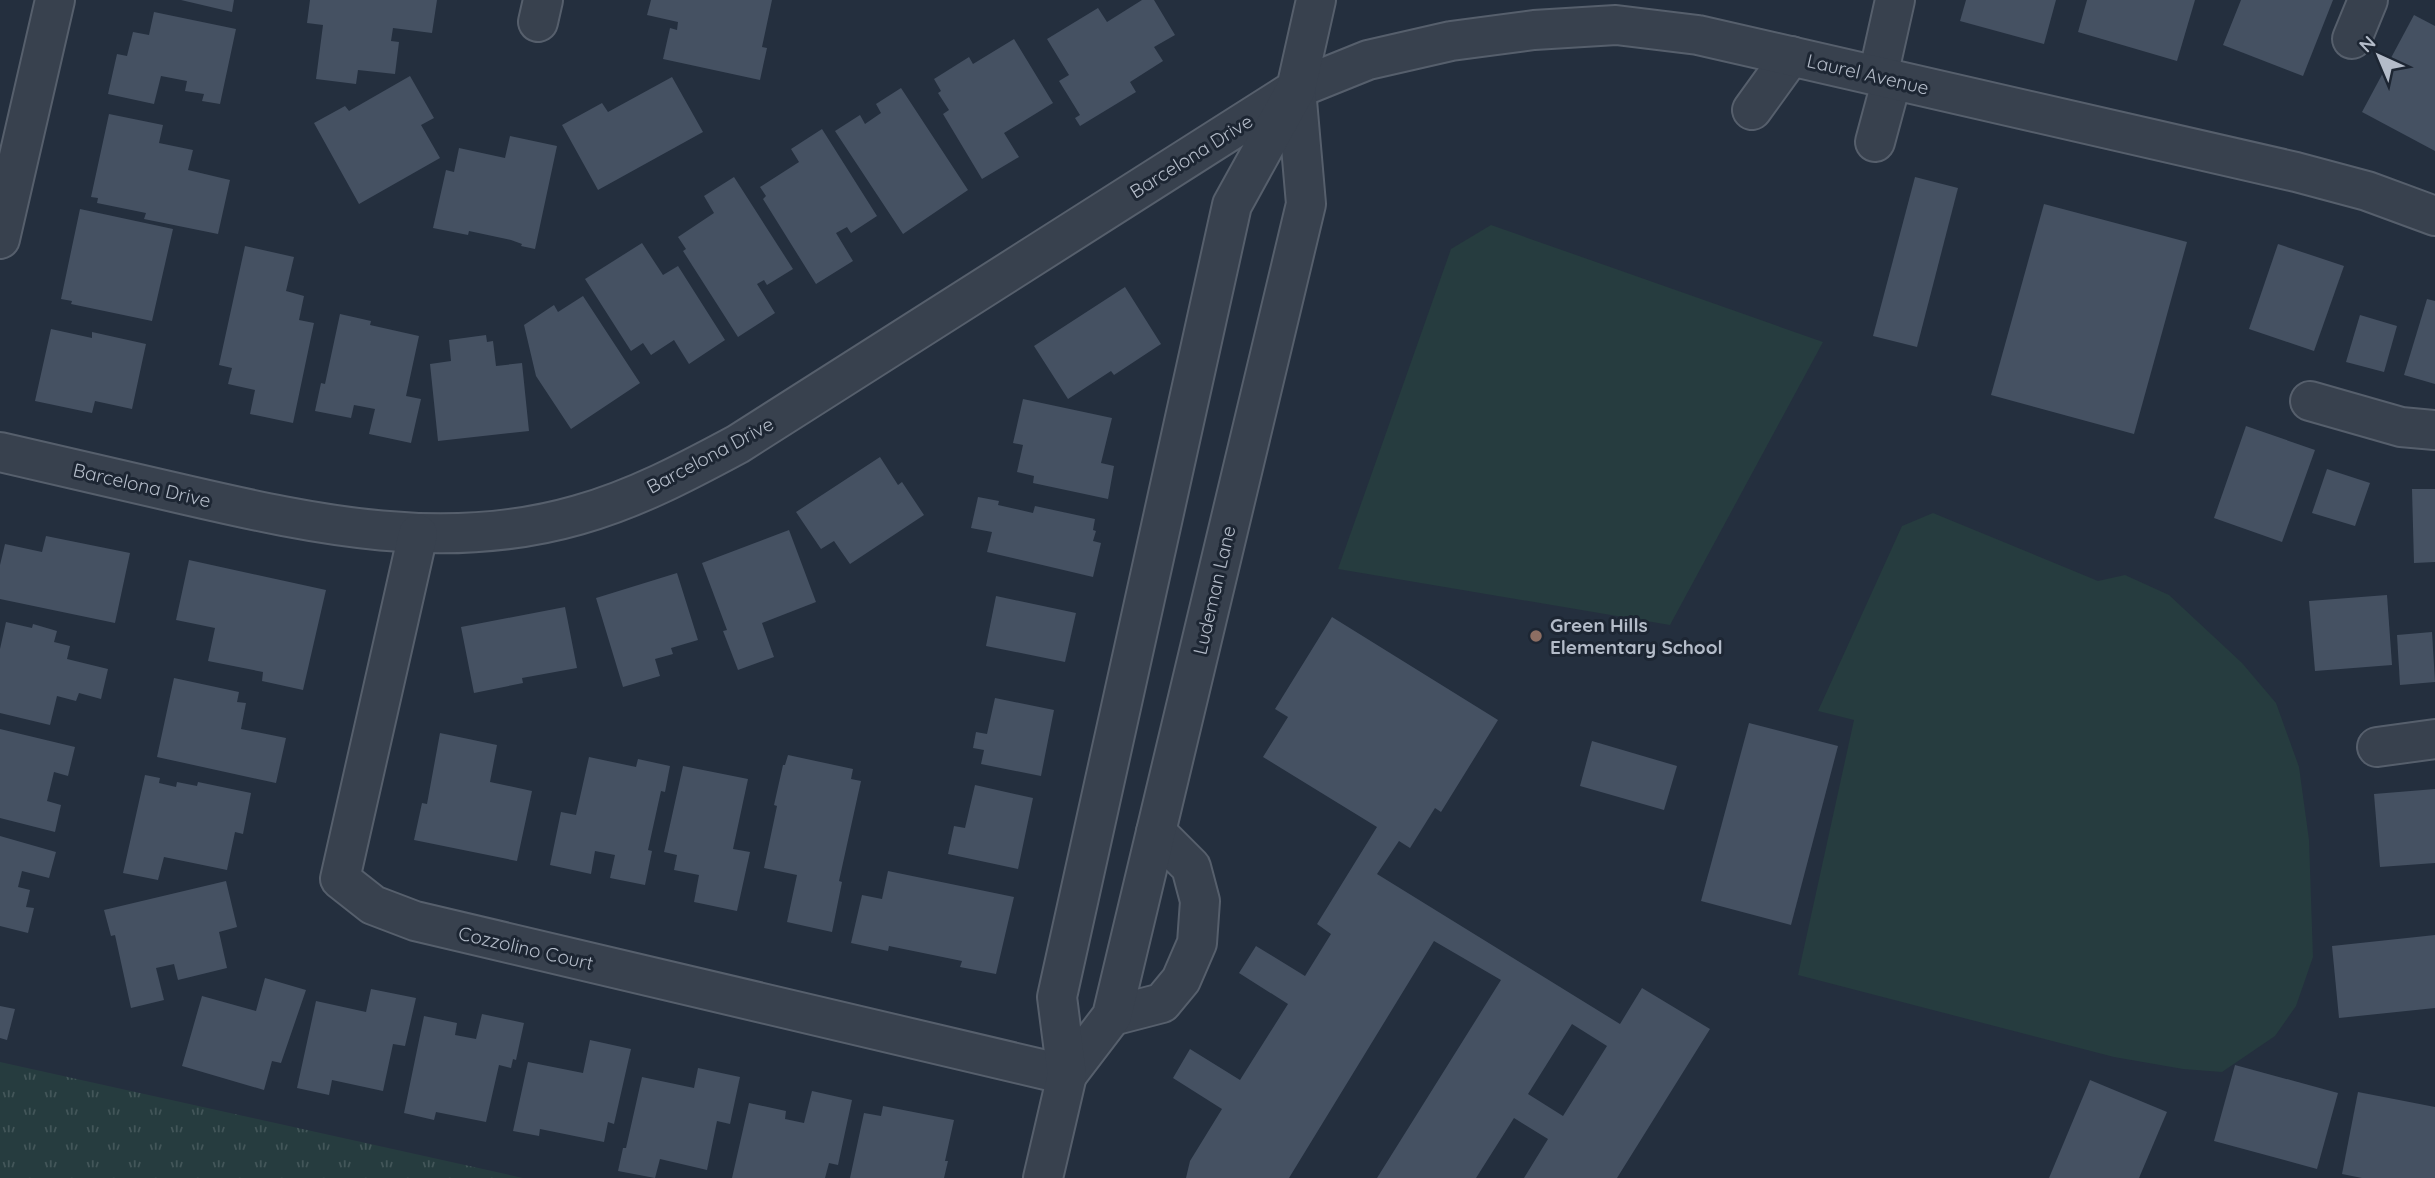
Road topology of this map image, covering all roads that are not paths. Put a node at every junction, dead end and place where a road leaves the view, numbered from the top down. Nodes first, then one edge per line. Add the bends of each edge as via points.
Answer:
1 (55, 0) edge
2 (1317, 0) edge
3 (1895, 0) edge
4 (2368, 0) edge
5 (2352, 39) dead end
6 (1791, 56) junction
7 (1885, 78) junction
8 (1296, 89) junction
9 (1752, 110) dead end
10 (1875, 142) dead end
11 (2435, 216) edge
12 (0, 239) edge
13 (2310, 401) dead end
14 (2435, 430) edge
15 (0, 452) edge
16 (418, 534) junction
17 (2435, 739) edge
18 (2377, 747) dead end
19 (1156, 832) junction
20 (1112, 1016) junction
21 (1067, 1075) junction
22 (1043, 1178) edge

1 - 12 street
2 - 8 street, Ludeman Lane
3 - 7 street
4 - 5 street
6 - 7 street, Laurel Avenue
6 - 8 street, Laurel Avenue via 1698,34 1616,25 1534,30 1451,41 1368,61
6 - 9 street
7 - 10 street
7 - 11 street, Laurel Avenue via 2296,172
8 - 16 street, Barcelona Drive via 738,444 660,485 578,515 503,530
8 - 19 street, Ludeman Lane via 1306,204
8 - 21 street, Ludeman Lane via 1232,205 1057,997
13 - 14 street via 2401,427
15 - 16 street, Barcelona Drive via 271,515 349,529
16 - 21 street, Cozzolino Court via 340,879 373,905 415,921
17 - 18 street
19 - 20 street, Ludeman Lane
19 - 20 street via 1191,867 1200,901 1197,943 1181,980 1162,1003
20 - 21 street, Ludeman Lane
21 - 22 street, Ludeman Lane

